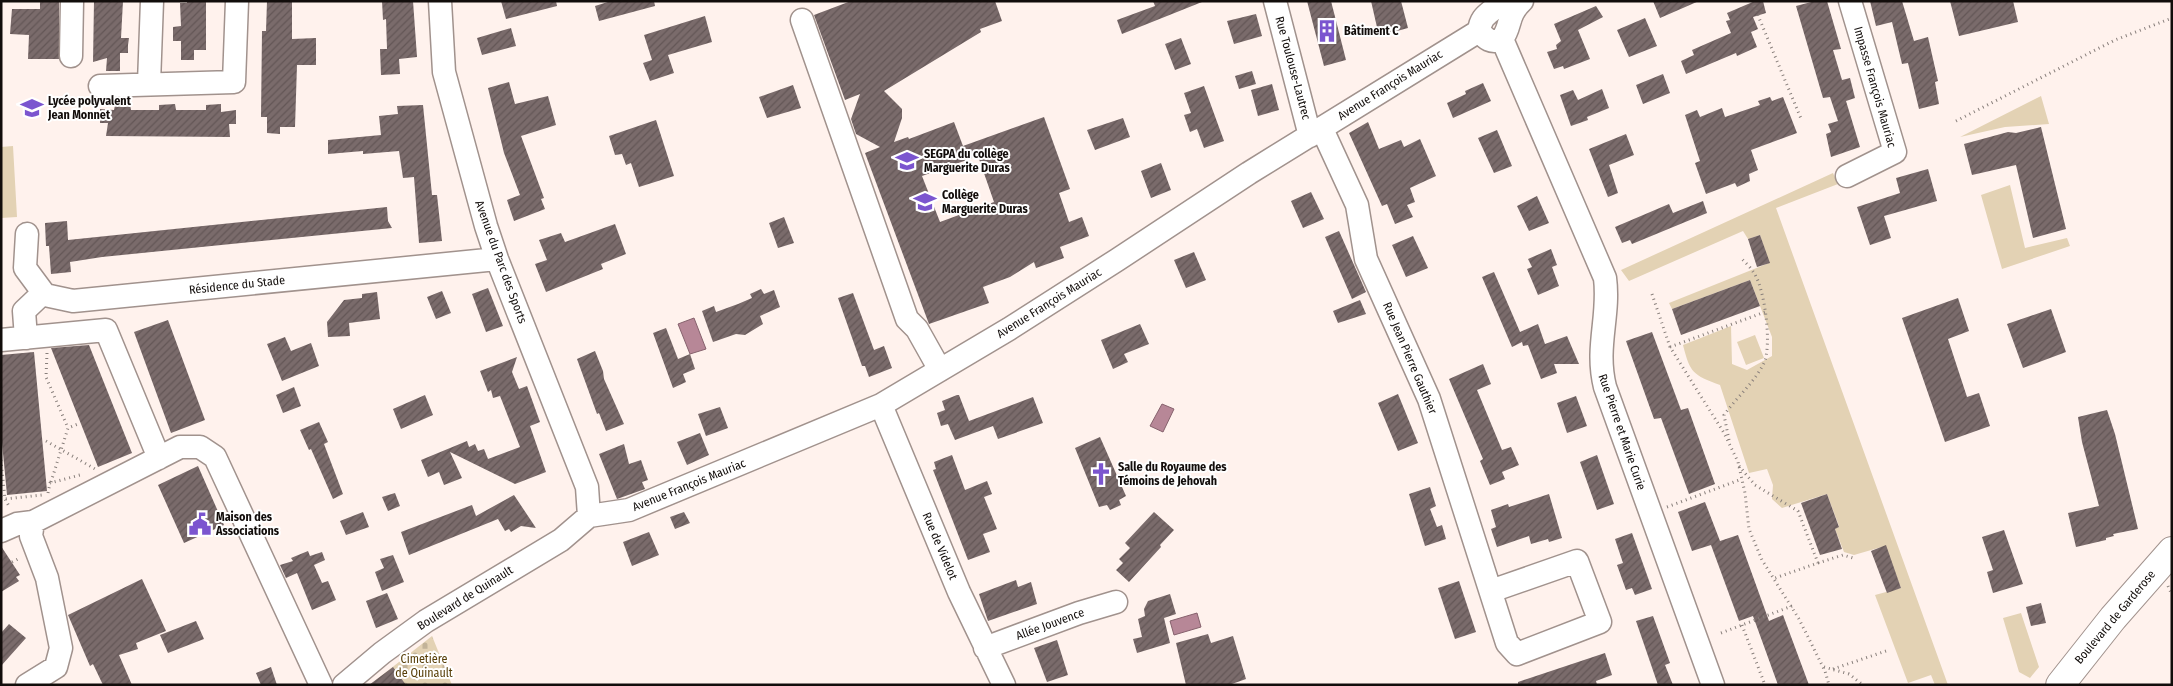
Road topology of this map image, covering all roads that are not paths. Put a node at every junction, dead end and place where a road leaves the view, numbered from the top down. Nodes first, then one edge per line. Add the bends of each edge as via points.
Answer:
1 (72, 1) edge
2 (152, 1) edge
3 (237, 1) edge
4 (440, 1) edge
5 (1275, 1) edge
6 (1500, 1) edge
7 (1522, 1) edge
8 (1850, 1) edge
9 (802, 20) dead end
10 (1479, 31) junction
11 (1502, 40) junction
12 (71, 56) dead end
13 (149, 83) junction
14 (100, 86) dead end
15 (1316, 132) junction
16 (1847, 176) dead end
17 (27, 234) dead end
18 (497, 259) junction
19 (44, 293) junction
20 (37, 337) junction
21 (1, 340) edge
22 (938, 366) junction
23 (881, 406) junction
24 (159, 458) junction
25 (590, 516) junction
26 (33, 522) junction
27 (1, 531) edge
28 (2172, 551) edge
29 (1491, 591) junction
30 (1116, 602) dead end
31 (985, 648) junction
32 (27, 685) edge
33 (322, 685) edge
34 (344, 685) edge
35 (1004, 685) edge
36 (1713, 685) edge
37 (2060, 685) edge

1 - 12 street
2 - 13 street
3 - 13 street via 234,82
4 - 18 street, Avenue du Parc des Sports via 444,72
5 - 15 street, Rue Toulouse-Lautrec
6 - 10 street, Avenue François Mauriac via 1483,17
7 - 11 street via 1514,9
8 - 16 street, Impasse François Mauriac via 1894,152
9 - 22 street via 907,319
10 - 11 street via 1491,41
10 - 15 street, Avenue François Mauriac
11 - 36 street, Rue Pierre et Marie Curie via 1605,278 1607,292 1600,352 1605,387
13 - 14 street
15 - 22 street, Avenue François Mauriac via 1117,260
15 - 29 street, Rue Jean Pierre Gauthier via 1357,205 1366,259 1429,399
17 - 19 street via 25,268
18 - 19 street, Résidence du Stade via 73,301
18 - 25 street, Avenue du Parc des Sports via 587,487
19 - 20 street via 24,311
20 - 21 street
20 - 24 street via 106,330
22 - 23 street, Avenue François Mauriac
23 - 25 street, Avenue François Mauriac via 629,510
23 - 31 street, Rue de Videlot
24 - 26 street
24 - 33 street via 180,448 200,447 215,457
25 - 34 street, Boulevard de Quinault via 561,540 426,621
26 - 27 street via 16,524
26 - 32 street via 31,536 47,578 61,648 56,667
28 - 37 main road, Boulevard de Garderose
29 - 29 street, Rue Jean Pierre Gauthier via 1507,643 1517,654 1600,622 1577,561
30 - 31 street, Allée Jouvence
31 - 35 street, Rue de Videlot

